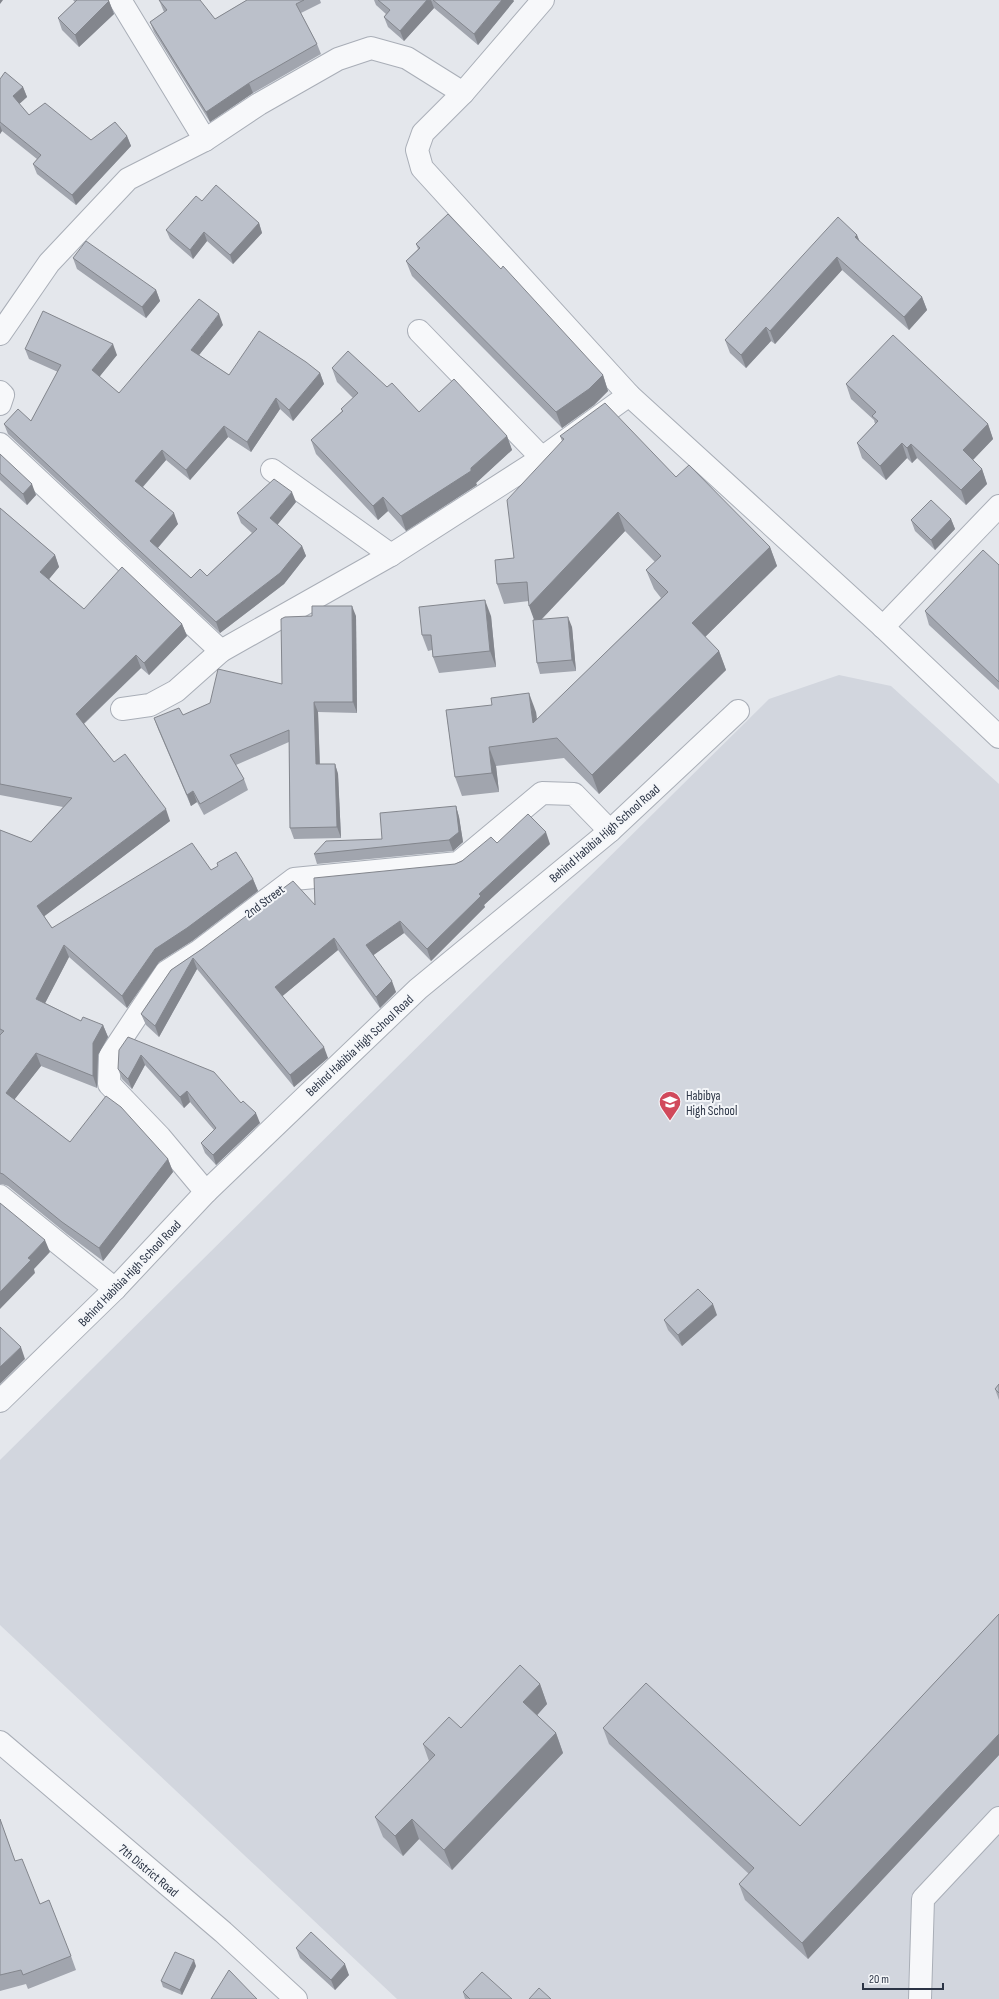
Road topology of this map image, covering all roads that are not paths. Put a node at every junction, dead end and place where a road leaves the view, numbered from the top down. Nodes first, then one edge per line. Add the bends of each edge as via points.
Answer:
1 (120, 0) edge
2 (543, 0) edge
3 (463, 93) junction
4 (205, 140) junction
5 (419, 330) dead end
6 (0, 334) edge
7 (0, 392) edge
8 (629, 395) junction
9 (0, 404) edge
10 (0, 444) edge
11 (542, 458) junction
12 (272, 470) dead end
13 (999, 506) edge
14 (391, 555) junction
15 (883, 627) junction
16 (221, 651) junction
17 (122, 709) dead end
18 (738, 711) dead end
19 (999, 738) edge
20 (610, 831) junction
21 (206, 1192) junction
22 (0, 1196) edge
23 (115, 1290) junction
24 (0, 1401) edge
25 (3, 1749) edge
26 (999, 1818) edge
27 (296, 1999) edge
28 (920, 1999) edge

1 - 4 street
2 - 3 street
3 - 4 street via 407,58 371,48 338,59 259,104
3 - 8 street via 423,133 417,150 422,168
4 - 6 street via 128,179 49,263
5 - 11 street
7 - 9 street via 3,395
8 - 11 street
8 - 15 street
10 - 16 street
11 - 14 street
12 - 14 street
13 - 15 street
14 - 16 street
15 - 19 street
16 - 17 street via 176,691 150,705
18 - 20 street, Behind Habibia High School Road
20 - 21 street, Behind Habibia High School Road via 418,989
20 - 21 street, 2nd Street via 574,794 542,793 458,863 294,879 166,972 110,1056 109,1084 160,1137
21 - 23 street, Behind Habibia High School Road
22 - 23 street
23 - 24 street, Behind Habibia High School Road
25 - 27 street, 7th District Road via 223,1932
26 - 28 street via 923,1899

